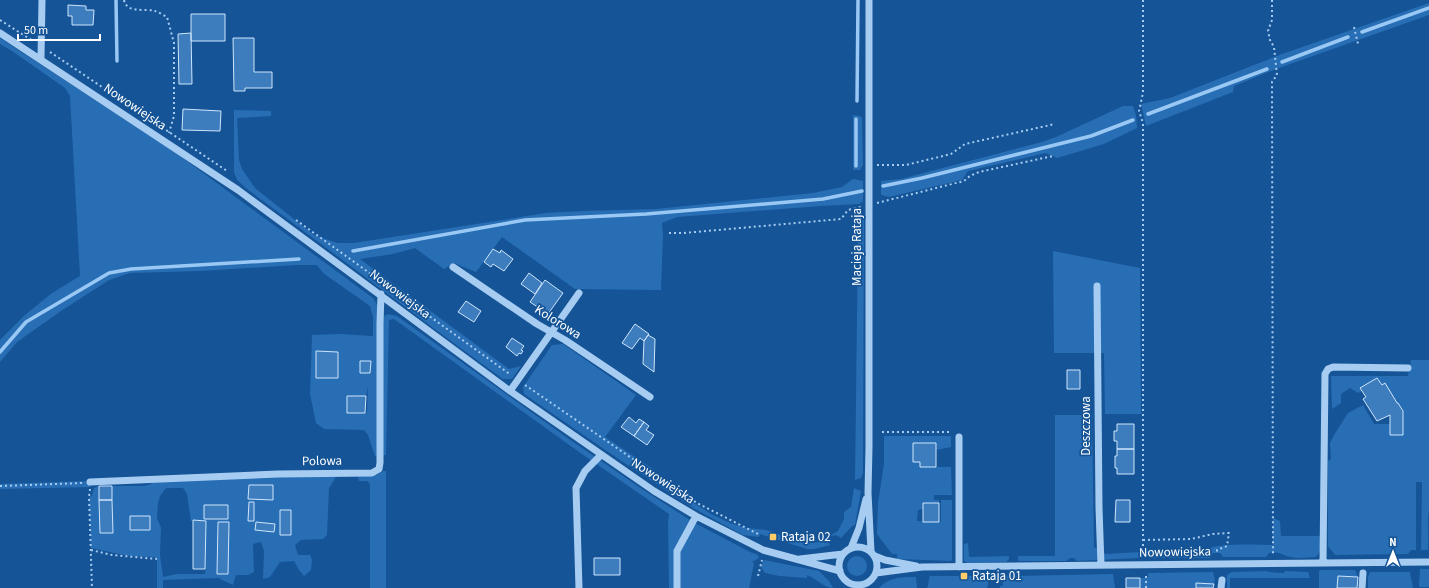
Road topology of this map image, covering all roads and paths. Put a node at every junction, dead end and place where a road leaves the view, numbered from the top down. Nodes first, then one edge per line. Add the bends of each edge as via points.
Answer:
1 (42, 0) edge
2 (124, 0) edge
3 (869, 0) edge
4 (1143, 0) edge
5 (1272, 0) edge
6 (0, 20) edge
7 (1354, 27) dead end
8 (0, 33) edge
9 (1358, 44) dead end
10 (41, 46) junction
11 (41, 58) junction
12 (1055, 124) dead end
13 (170, 132) junction
14 (164, 140) junction
15 (869, 165) junction
16 (228, 172) dead end
17 (291, 217) dead end
18 (453, 267) dead end
19 (1097, 286) dead end
20 (579, 293) dead end
21 (381, 294) junction
22 (552, 333) junction
23 (1408, 368) dead end
24 (518, 380) junction
25 (510, 391) junction
26 (650, 397) dead end
27 (882, 432) dead end
28 (958, 437) joint
29 (601, 455) junction
30 (90, 482) junction
31 (0, 486) edge
32 (868, 493) junction
33 (696, 516) junction
34 (760, 535) dead end
35 (1143, 540) junction
36 (851, 548) junction
37 (91, 550) junction
38 (1217, 553) dead end
39 (843, 554) junction
40 (873, 554) junction
41 (157, 559) dead end
42 (793, 559) junction
43 (762, 560) dead end
44 (1429, 562) edge
45 (1273, 563) junction
46 (1323, 563) junction
47 (1144, 564) junction
48 (1101, 565) junction
49 (922, 567) junction
50 (959, 567) junction
51 (840, 571) junction
52 (876, 573) junction
53 (1363, 573) dead end
54 (758, 576) dead end
55 (846, 580) junction
56 (1222, 580) dead end
57 (864, 586) edge
58 (92, 588) edge
59 (579, 588) edge
60 (677, 588) edge
61 (847, 588) edge
62 (1146, 588) edge
63 (1221, 588) edge
64 (1362, 588) edge

1 - 10 street
2 - 13 path via 130,8 156,11 167,17 174,43 174,116
3 - 15 street, Macieja Rataja
4 - 35 path via 1143,93 1139,111 1142,123 1143,166
5 - 45 path via 1272,20 1268,31 1274,47 1277,75 1272,82
6 - 10 path
7 - 9 path
8 - 11 street, Nowowiejska
10 - 11 street
10 - 13 path
11 - 14 street, Nowowiejska
12 - 15 path via 965,144 951,154 906,165
13 - 14 path
13 - 16 path
14 - 21 street, Nowowiejska via 238,190
15 - 32 street, Macieja Rataja
17 - 24 path
18 - 22 street, Kolorowa
19 - 48 street, Deszczowa
20 - 22 street
21 - 25 street, Nowowiejska
21 - 30 street, Polowa via 379,469 372,472
22 - 24 street
22 - 26 street, Kolorowa
23 - 46 street via 1333,367 1325,374
24 - 25 street
24 - 34 path via 697,503
25 - 29 street, Nowowiejska
27 - 28 path via 942,431 958,433
28 - 50 street
29 - 33 street, Nowowiejska
29 - 59 street via 585,471 576,488
30 - 31 path
30 - 37 path
32 - 36 street, Macieja Rataja
32 - 40 street, Macieja Rataja via 869,537
33 - 42 street, Nowowiejska via 763,550
33 - 60 street via 677,551
35 - 38 path via 1180,540 1229,533 1228,546 1217,550
35 - 47 path
36 - 39 street
36 - 40 street via 864,547
37 - 41 path via 124,557
37 - 58 path
39 - 42 street, Nowowiejska
39 - 51 street via 839,562
40 - 49 street, Nowowiejska via 885,560
40 - 52 street via 878,564
42 - 51 street, Nowowiejska
43 - 54 path
44 - 46 street, Nowowiejska
45 - 46 street, Nowowiejska
45 - 47 street, Nowowiejska
47 - 48 street, Nowowiejska
47 - 62 path
48 - 50 street, Nowowiejska
49 - 50 street, Nowowiejska
49 - 52 street, Nowowiejska
51 - 55 street
52 - 57 street
53 - 64 street
55 - 57 street
55 - 61 street
56 - 63 street

